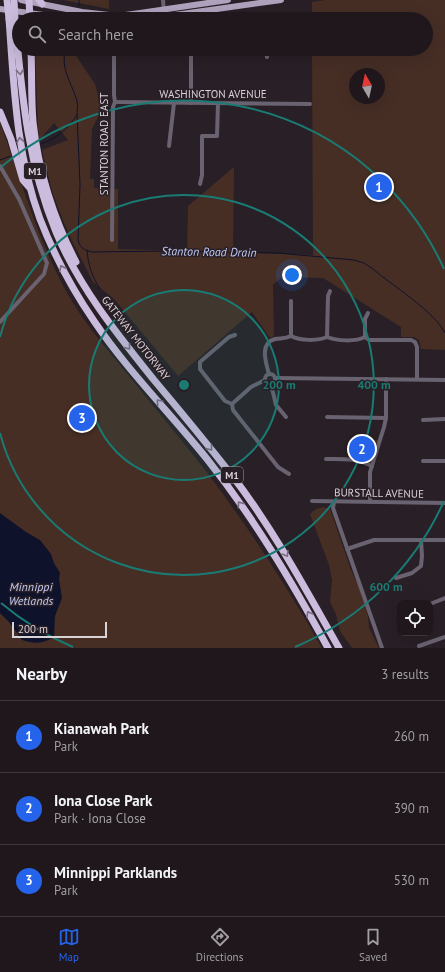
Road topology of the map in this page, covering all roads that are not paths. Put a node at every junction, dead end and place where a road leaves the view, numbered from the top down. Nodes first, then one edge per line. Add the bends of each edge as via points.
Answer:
1 (7, 0) edge
2 (14, 0) edge
3 (21, 0) edge
4 (163, 0) edge
5 (228, 0) edge
6 (281, 0) edge
7 (30, 1) edge
8 (41, 2) edge
9 (0, 9) edge
10 (13, 12) edge
11 (13, 12) edge
12 (30, 12) edge
13 (82, 12) edge
14 (164, 12) edge
15 (169, 12) edge
16 (214, 12) edge
17 (12, 19) edge
18 (13, 56) edge
19 (17, 56) edge
20 (31, 56) edge
21 (114, 56) edge
22 (191, 56) edge
23 (115, 102) junction
24 (174, 103) junction
25 (191, 103) junction
26 (218, 103) junction
27 (310, 104) dead end
28 (0, 112) edge
29 (169, 146) dead end
30 (0, 166) edge
31 (200, 184) dead end
32 (30, 188) junction
33 (112, 240) dead end
34 (330, 291) dead end
35 (291, 301) dead end
36 (368, 313) dead end
37 (105, 316) junction
38 (0, 322) edge
39 (235, 334) dead end
40 (291, 336) junction
41 (328, 337) junction
42 (365, 337) junction
43 (269, 374) junction
44 (274, 378) junction
45 (386, 379) junction
46 (417, 379) junction
47 (265, 380) junction
48 (445, 380) edge
49 (271, 384) junction
50 (232, 404) junction
51 (327, 417) dead end
52 (286, 418) dead end
53 (386, 418) junction
54 (445, 419) edge
55 (423, 420) dead end
56 (326, 459) dead end
57 (423, 461) dead end
58 (445, 461) edge
59 (372, 466) junction
60 (289, 474) dead end
61 (312, 502) dead end
62 (334, 502) junction
63 (370, 502) junction
64 (445, 504) edge
65 (421, 540) junction
66 (445, 540) edge
67 (347, 549) junction
68 (396, 578) dead end
69 (445, 598) edge
70 (433, 603) edge
71 (445, 637) edge
72 (419, 646) dead end
73 (328, 648) edge
74 (339, 648) edge
75 (382, 648) edge

1 - 17 highway, GATEWAY MOTORWAY / M1, bridge
2 - 10 highway, GATEWAY MOTORWAY / M1, bridge
3 - 7 main road
4 - 14 street
5 - 15 main road
6 - 16 main road
7 - 8 main road
7 - 12 highway
8 - 13 main road
9 - 11 main road
32 -> 18 highway, GATEWAY MOTORWAY / M1 via 15,108
19 -> 37 highway, GATEWAY MOTORWAY / M1 via 31,154 49,214 83,285
20 - 37 highway via 36,145 50,200 68,246
21 - 23 street, STANTON ROAD EAST
22 - 25 street
23 - 24 street, WASHINGTON AVENUE
23 - 33 street, STANTON ROAD EAST
24 - 25 street, WASHINGTON AVENUE
24 - 29 street
25 - 26 street, WASHINGTON AVENUE
26 - 27 street, WASHINGTON AVENUE
26 - 31 street via 217,136 202,136
28 - 32 highway via 23,180
30 - 38 street via 19,199 47,263 44,274
73 -> 32 highway, GATEWAY MOTORWAY / M1 via 287,574 239,502 194,443 112,345 81,302 52,248
34 - 41 street
35 - 40 street
36 - 42 street via 365,319
37 -> 74 highway, GATEWAY MOTORWAY / M1 via 259,514 297,573
39 - 50 street via 199,365 225,401
40 - 41 street via 296,339
40 - 43 street via 267,345 264,354
41 - 42 street via 333,340 360,340
42 - 46 street via 369,340 415,342
43 - 44 street
43 - 47 street
44 - 45 street
44 - 49 street
45 - 46 street
45 - 53 street
46 - 48 street
47 - 49 street
47 - 50 street via 251,387
49 - 52 street via 276,405
50 - 60 street via 233,410 274,462 282,471
51 - 53 street
53 - 59 street
54 - 55 street
56 - 59 street via 352,459
57 - 58 street
59 - 63 street
61 - 62 street, BURSTALL AVENUE
62 - 63 street, BURSTALL AVENUE
62 - 67 street via 333,508
63 - 64 street, BURSTALL AVENUE
65 - 66 street
65 - 67 street via 374,540
65 - 68 street via 420,566
67 - 75 street
69 - 70 street
71 - 72 street

